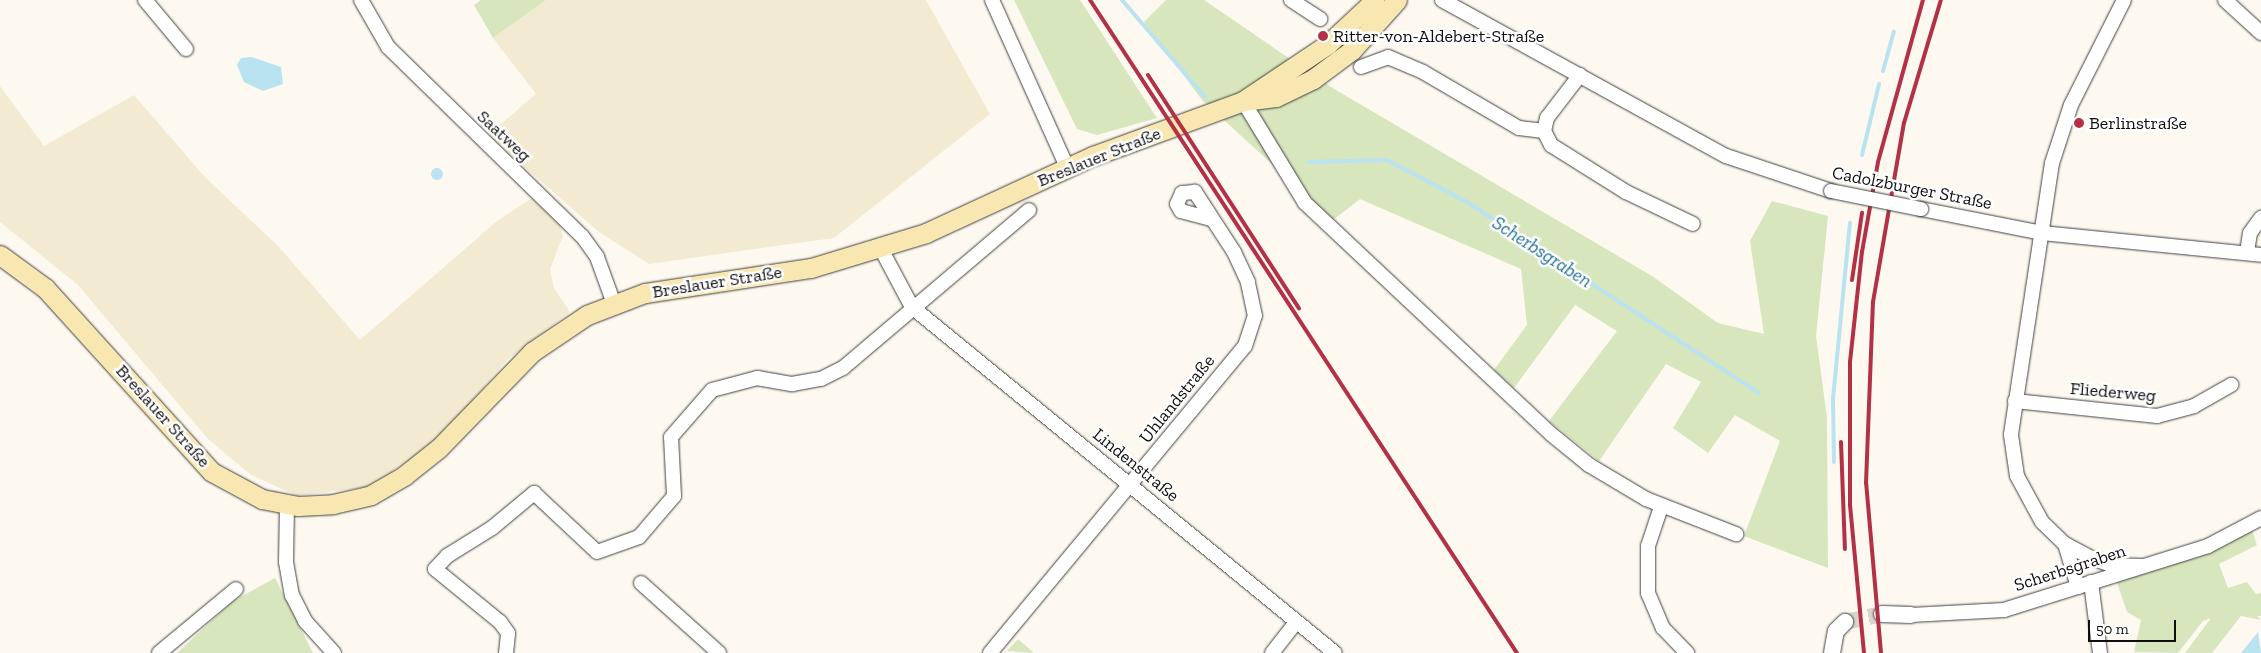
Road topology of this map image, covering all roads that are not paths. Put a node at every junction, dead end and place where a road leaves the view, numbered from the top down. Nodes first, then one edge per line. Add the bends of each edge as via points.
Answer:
1 (144, 0) edge
2 (361, 0) edge
3 (992, 0) edge
4 (1291, 0) edge
5 (1375, 0) edge
6 (1397, 0) edge
7 (1442, 0) edge
8 (2124, 0) edge
9 (2225, 0) edge
10 (1320, 19) dead end
11 (2261, 33) edge
12 (186, 49) dead end
13 (1361, 67) dead end
14 (1580, 75) junction
15 (1243, 101) junction
16 (1544, 131) junction
17 (1067, 166) junction
18 (1029, 210) dead end
19 (2261, 218) edge
20 (1211, 219) dead end
21 (1694, 224) dead end
22 (2042, 233) junction
23 (881, 250) junction
24 (2247, 252) junction
25 (0, 255) edge
26 (2261, 255) edge
27 (0, 271) edge
28 (614, 304) junction
29 (912, 307) junction
30 (89, 335) junction
31 (2231, 385) dead end
32 (2015, 401) junction
33 (1131, 485) junction
34 (287, 505) junction
35 (1661, 507) junction
36 (2261, 518) edge
37 (1736, 534) dead end
38 (2065, 544) junction
39 (2142, 566) junction
40 (641, 583) dead end
41 (2084, 584) junction
42 (236, 589) dead end
43 (1882, 614) tunnel mouth
44 (1910, 615) joint
45 (1296, 622) junction
46 (1846, 622) dead end
47 (994, 652) edge
48 (159, 653) edge
49 (334, 653) edge
50 (506, 653) edge
51 (719, 653) edge
52 (1272, 653) edge
53 (1335, 653) edge
54 (1687, 653) edge
55 (1832, 653) edge
56 (2100, 653) edge

1 - 12 street
2 - 28 street, Saatweg via 388,46 552,206 597,256
3 - 17 street
4 - 10 street
5 - 15 main road, Breslauer Straße via 1342,33
6 - 15 main road, Breslauer Straße via 1352,50 1313,79 1276,97
7 - 14 street, Cadolzburger Straße
8 - 22 street via 2072,105 2052,163
9 - 11 street
13 - 16 street via 1388,57 1423,72 1519,128
14 - 16 street via 1570,94 1553,108
14 - 22 street, Cadolzburger Straße, bridge via 1726,156 1811,186
15 - 17 main road, Breslauer Straße
15 - 35 street via 1305,203 1355,254 1558,440 1589,465
16 - 21 street via 1556,151
17 - 23 main road, Breslauer Straße
18 - 29 street
19 - 24 street via 2250,233
20 - 33 street, Uhlandstraße via 1248,282 1254,299 1252,331
22 - 24 street, Cadolzburger Straße
22 - 32 street
23 - 28 main road, Breslauer Straße via 812,268 676,286
23 - 29 street, Lindenstraße
24 - 26 street, Cadolzburger Straße
25 - 30 main road, Breslauer Straße via 45,288
27 - 30 main road, Breslauer Straße
28 - 34 main road, Breslauer Straße via 587,314 532,352 439,448 405,475 371,495 333,504
29 - 33 street, Lindenstraße
29 - 50 street via 843,368 820,379 776,383 757,378 712,390 671,437 674,496 639,538 598,552 534,493 492,528 447,556 435,569 500,622 508,633
30 - 34 main road, Breslauer Straße via 212,472 262,499
31 - 32 street, Fliederweg via 2194,406 2157,416
32 - 38 street via 2011,435 2020,484 2042,522
33 - 45 street, Lindenstraße
33 - 47 street, Uhlandstraße
34 - 49 street via 286,562 292,595 302,617
35 - 37 street
35 - 54 street via 1648,546 1648,593 1663,628
36 - 39 street, Scherbsgraben via 2208,546
38 - 39 street via 2111,565
38 - 41 street
39 - 41 street, Scherbsgraben
40 - 51 street
41 - 44 street, Scherbsgraben via 1984,614
41 - 56 street
42 - 48 street
43 - 44 street, Scherbsgraben
45 - 52 street
45 - 53 street, Lindenstraße
46 - 55 street via 1836,631

